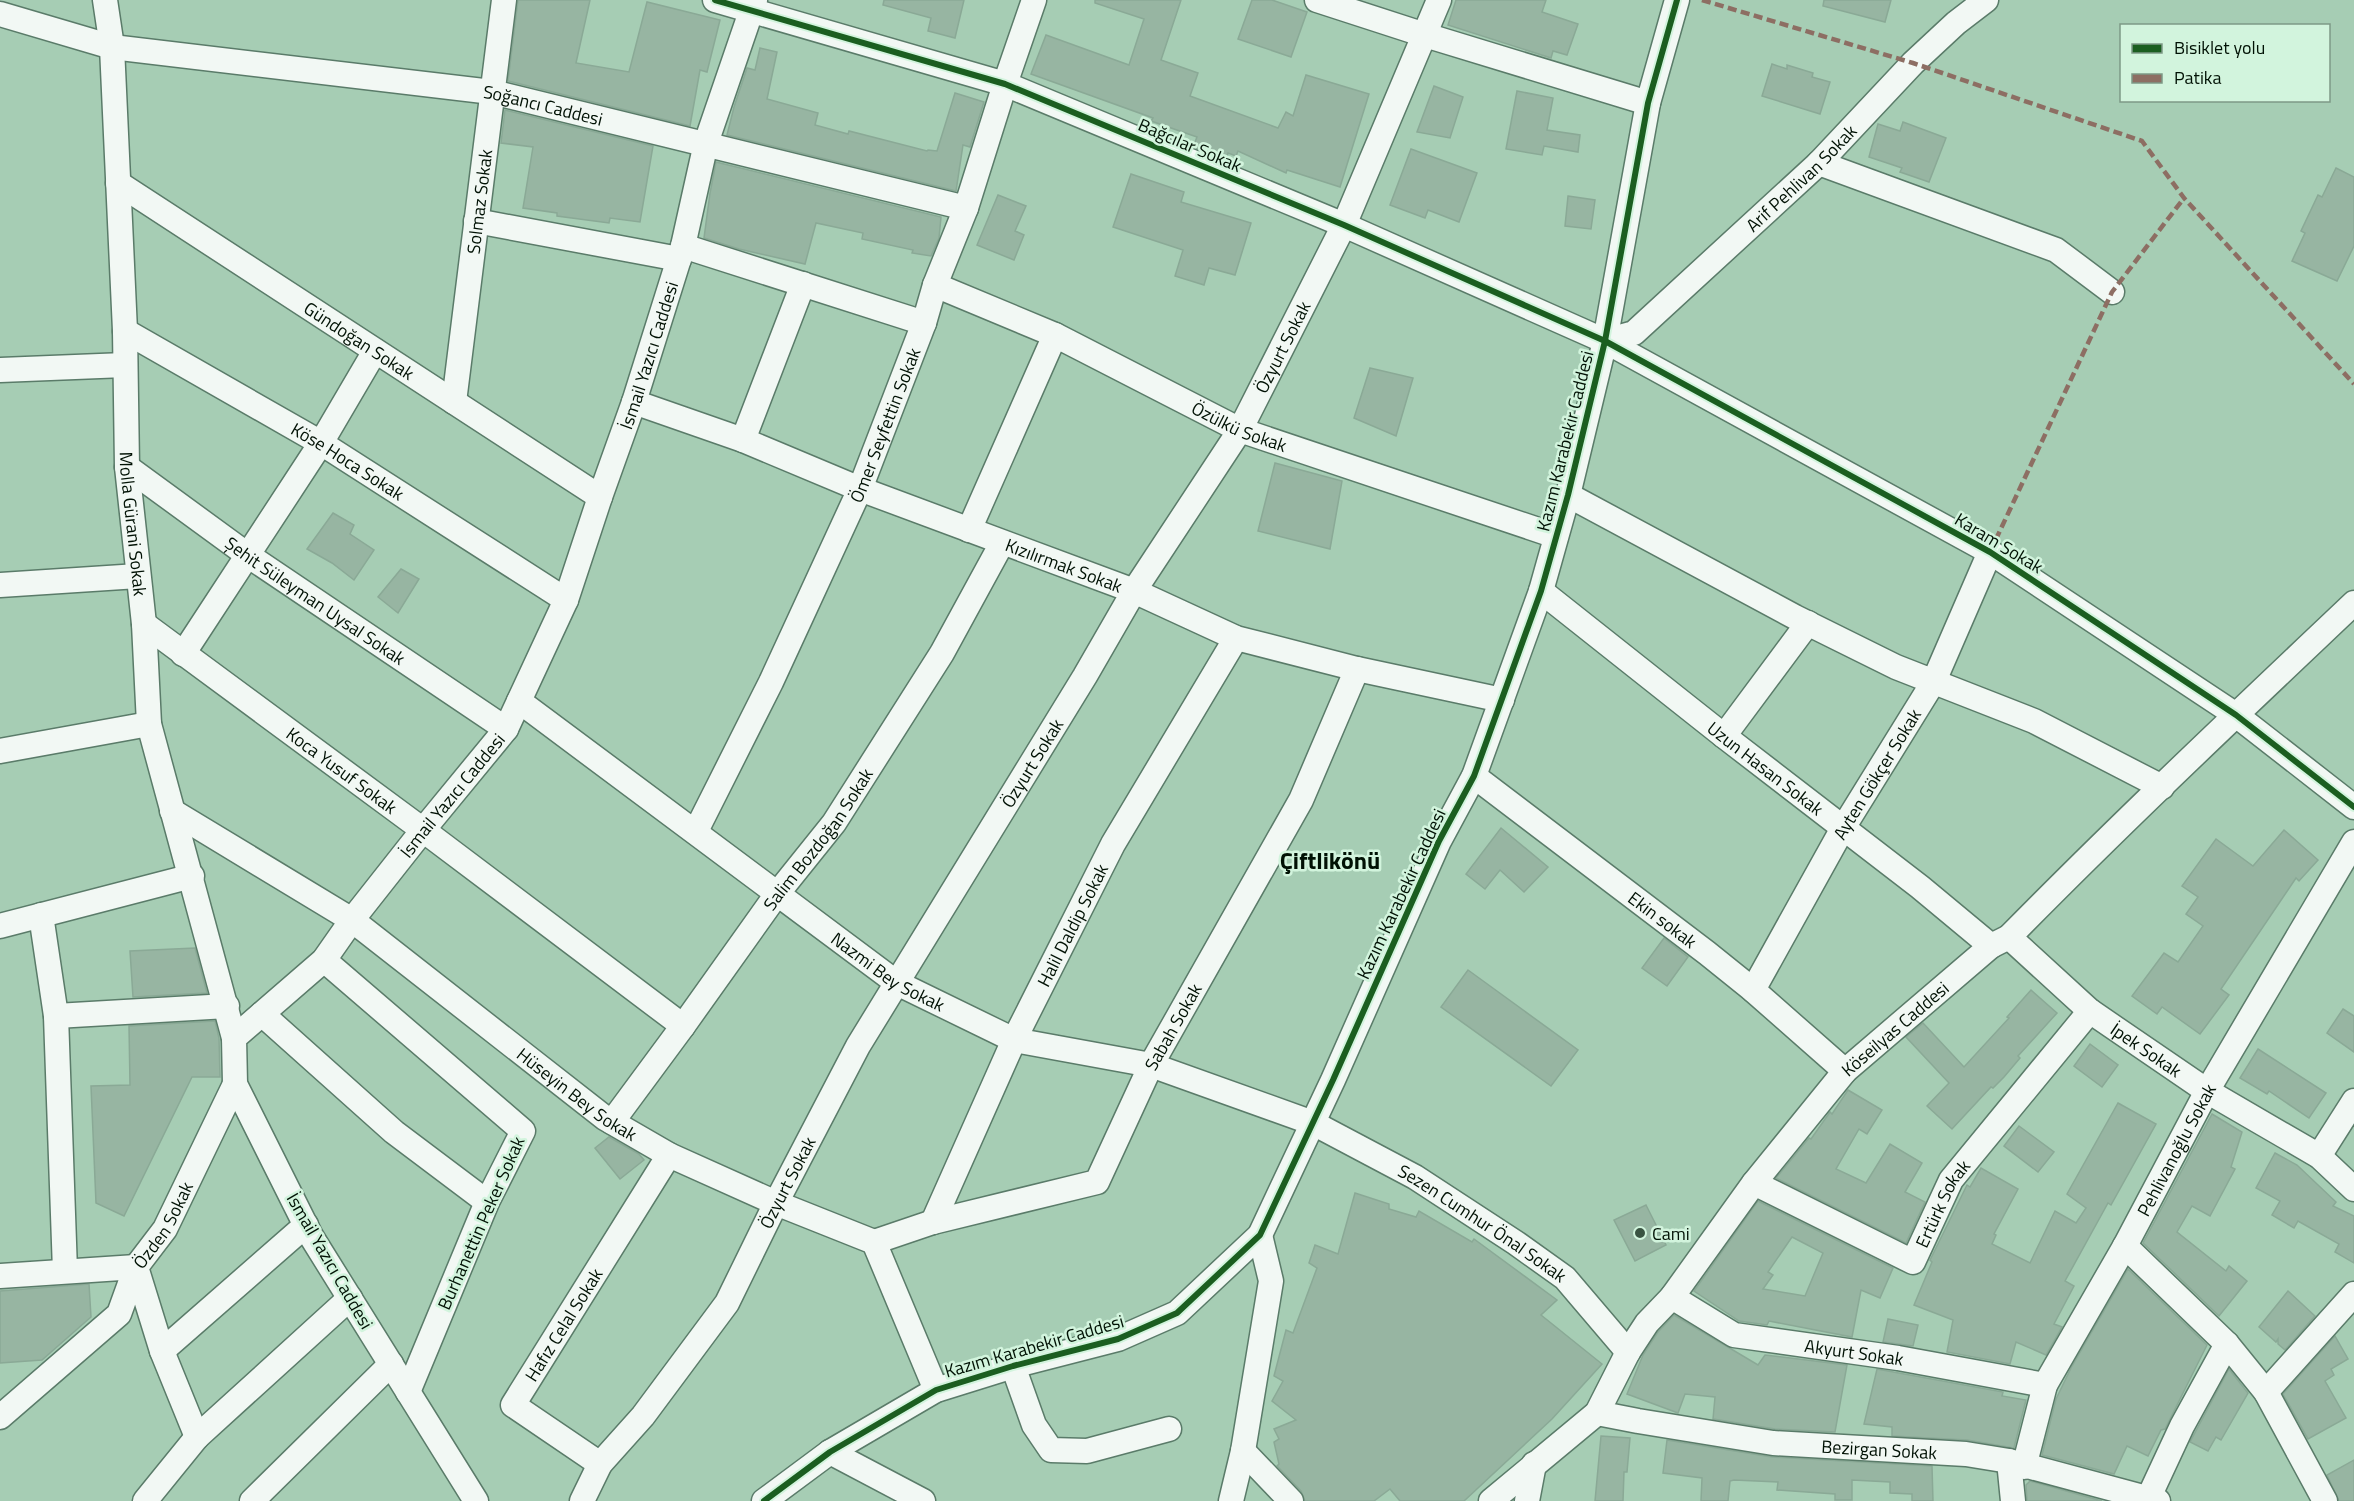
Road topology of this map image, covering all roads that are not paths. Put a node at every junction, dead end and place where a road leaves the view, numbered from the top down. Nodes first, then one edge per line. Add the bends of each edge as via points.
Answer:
1 (105, 0) edge
2 (504, 0) edge
3 (715, 0) edge
4 (1034, 0) edge
5 (1317, 0) edge
6 (1439, 0) edge
7 (1677, 0) edge
8 (1986, 0) edge
9 (753, 4) edge
10 (0, 14) edge
11 (1425, 35) junction
12 (112, 47) junction
13 (1005, 84) junction
14 (492, 92) junction
15 (1648, 103) junction
16 (706, 144) junction
17 (1820, 163) junction
18 (118, 183) junction
19 (966, 208) junction
20 (477, 221) junction
21 (1344, 225) junction
22 (681, 252) junction
23 (802, 284) junction
24 (935, 285) junction
25 (2112, 292) dead end
26 (924, 323) junction
27 (125, 331) junction
28 (1055, 335) junction
29 (1605, 341) junction
30 (375, 351) junction
31 (125, 365) junction
32 (0, 370) edge
33 (454, 402) junction
34 (634, 402) junction
35 (1240, 430) junction
36 (743, 440) junction
37 (321, 443) junction
38 (127, 467) junction
39 (860, 489) junction
40 (1568, 495) junction
41 (600, 497) junction
42 (969, 530) junction
43 (1556, 536) junction
44 (1002, 543) junction
45 (1990, 552) junction
46 (249, 556) junction
47 (138, 576) junction
48 (0, 585) edge
49 (1134, 591) junction
50 (1541, 591) junction
51 (567, 600) junction
52 (2354, 603) edge
53 (1808, 623) junction
54 (144, 624) junction
55 (1236, 638) junction
56 (183, 654) junction
57 (1357, 669) junction
58 (1934, 681) junction
59 (1502, 700) junction
60 (519, 701) junction
61 (2236, 715) junction
62 (149, 724) junction
63 (506, 729) junction
64 (1724, 736) junction
65 (0, 751) edge
66 (1474, 776) junction
67 (2162, 787) junction
68 (2354, 807) edge
69 (172, 811) junction
70 (1843, 828) junction
71 (423, 830) junction
72 (696, 831) junction
73 (2354, 842) edge
74 (192, 876) junction
75 (777, 894) junction
76 (41, 915) junction
77 (352, 920) junction
78 (0, 926) edge
79 (2000, 941) junction
80 (324, 960) junction
81 (897, 983) junction
82 (1753, 990) junction
83 (227, 1006) junction
84 (2090, 1011) junction
85 (262, 1014) junction
86 (56, 1016) junction
87 (683, 1026) junction
88 (234, 1038) junction
89 (1014, 1040) junction
90 (1151, 1065) junction
91 (1845, 1071) junction
92 (235, 1084) junction
93 (2207, 1091) junction
94 (2354, 1101) edge
95 (612, 1122) junction
96 (1313, 1123) junction
97 (669, 1155) junction
98 (2319, 1156) junction
99 (1754, 1183) junction
100 (2354, 1189) edge
101 (487, 1202) junction
102 (776, 1203) junction
103 (933, 1222) junction
104 (306, 1226) junction
105 (1260, 1235) junction
106 (874, 1242) junction
107 (2124, 1246) junction
108 (136, 1267) junction
109 (65, 1271) junction
110 (0, 1276) edge
111 (2354, 1294) edge
112 (1672, 1297) junction
113 (350, 1298) junction
114 (2227, 1344) junction
115 (162, 1351) junction
116 (1628, 1352) junction
117 (391, 1364) junction
118 (1012, 1366) junction
119 (2045, 1384) junction
120 (936, 1390) junction
121 (408, 1392) junction
122 (2266, 1392) junction
123 (1597, 1413) junction
124 (0, 1417) edge
125 (1169, 1429) dead end
126 (197, 1437) junction
127 (1243, 1451) junction
128 (830, 1452) junction
129 (600, 1464) junction
130 (1534, 1464) junction
131 (2016, 1464) junction
132 (2153, 1500) edge
133 (145, 1501) edge
134 (252, 1501) edge
135 (476, 1501) edge
136 (582, 1501) edge
137 (764, 1501) edge
138 (923, 1501) edge
139 (1231, 1501) edge
140 (1291, 1501) edge
141 (1491, 1501) edge
142 (1527, 1501) edge
143 (2013, 1501) edge
144 (2325, 1501) edge

1 - 12 street, Molla Gürani Sokak
2 - 14 street, Solmaz Sokak
3 - 9 street, Bağcılar Sokak
4 - 13 street, Ömer Seyfettin Sokak
5 - 11 street
6 - 11 street, Özyurt Sokak
7 - 15 street, Kazım Karabekir Caddesi
8 - 17 street, Arif Pehlivan Sokak via 1913,63
9 - 13 street, Bağcılar Sokak
9 - 16 street, İsmail Yazıcı Caddesi
10 - 12 street, Soğancı Caddesi
11 - 15 street
11 - 21 street, Özyurt Sokak
12 - 14 street, Soğancı Caddesi
12 - 18 street, Molla Gürani Sokak
13 - 19 street, Ömer Seyfettin Sokak
13 - 21 street, Bağcılar Sokak
14 - 16 street, Soğancı Caddesi
14 - 20 street, Solmaz Sokak
15 - 29 street, Kazım Karabekir Caddesi
16 - 19 street, Soğancı Caddesi
16 - 22 street, İsmail Yazıcı Caddesi
17 - 25 street via 2056,250
17 - 29 street, Arif Pehlivan Sokak via 1634,333
18 - 27 street, Molla Gürani Sokak
18 - 30 street, Gündoğan Sokak
19 - 24 street, Ömer Seyfettin Sokak
20 - 22 street
20 - 33 street, Solmaz Sokak
21 - 29 street, Bağcılar Sokak
21 - 35 street, Özyurt Sokak
22 - 23 street
22 - 34 street, İsmail Yazıcı Caddesi
23 - 26 street
23 - 36 street
24 - 26 street, Ömer Seyfettin Sokak
24 - 28 street, Özülkü Sokak
26 - 39 street, Ömer Seyfettin Sokak
27 - 31 street, Molla Gürani Sokak
27 - 37 street, Köse Hoca Sokak
28 - 35 street, Özülkü Sokak
28 - 42 street
29 - 40 street, Kazım Karabekir Caddesi
29 - 45 street, Karam Sokak
30 - 33 street, Gündoğan Sokak
30 - 37 street
31 - 32 street
31 - 38 street, Molla Gürani Sokak
33 - 41 street, Gündoğan Sokak
34 - 36 street, Kızılırmak Sokak
34 - 41 street, İsmail Yazıcı Caddesi
35 - 43 street, Özülkü Sokak
35 - 49 street, Özyurt Sokak
36 - 39 street, Kızılırmak Sokak
37 - 46 street
37 - 51 street, Köse Hoca Sokak
38 - 46 street, Şehit Süleyman Uysal Sokak
38 - 47 street, Molla Gürani Sokak
39 - 42 street, Kızılırmak Sokak
39 - 72 street, Ömer Seyfettin Sokak via 771,682
40 - 43 street, Kazım Karabekir Caddesi
40 - 53 street
41 - 51 street, İsmail Yazıcı Caddesi
42 - 44 street, Kızılırmak Sokak
43 - 50 street, Kazım Karabekir Caddesi
44 - 49 street, Kızılırmak Sokak
44 - 75 street, Salim Bozdoğan Sokak via 942,653 840,813
45 - 58 street, Ayten Gökçer Sokak
45 - 61 street, Karam Sokak
46 - 56 street
46 - 63 street, Şehit Süleyman Uysal Sokak
47 - 48 street
47 - 54 street, Molla Gürani Sokak
49 - 55 street, Kızılırmak Sokak
49 - 81 street, Özyurt Sokak
50 - 59 street, Kazım Karabekir Caddesi
50 - 64 street, Uzun Hasan Sokak
51 - 60 street, İsmail Yazıcı Caddesi
52 - 61 street, Köseilyas Caddesi
53 - 58 street via 1896,667
53 - 64 street
54 - 56 street, Koca Yusuf Sokak
54 - 62 street, Molla Gürani Sokak
55 - 57 street, Kızılırmak Sokak
55 - 89 street, Halil Daldip Sokak via 1113,844
56 - 71 street, Koca Yusuf Sokak
57 - 59 street, Kızılırmak Sokak
57 - 90 street, Sabah Sokak via 1301,800
58 - 67 street via 2034,721
58 - 70 street, Ayten Gökçer Sokak
59 - 66 street, Kazım Karabekir Caddesi
60 - 63 street, İsmail Yazıcı Caddesi
60 - 72 street, Nazmi Bey Sokak
61 - 67 street, Köseilyas Caddesi
61 - 68 street, Karam Sokak
62 - 65 street
62 - 69 street, Molla Gürani Sokak
63 - 71 street, İsmail Yazıcı Caddesi
64 - 70 street, Uzun Hasan Sokak
66 - 82 street, Ekin sokak
66 - 96 street, Kazım Karabekir Caddesi via 1439,841
67 - 79 street, Köseilyas Caddesi
69 - 74 street, Molla Gürani Sokak
69 - 77 street, Hüseyin Bey Sokak
70 - 79 street, Uzun Hasan Sokak
70 - 82 street, Ayten Gökçer Sokak
71 - 77 street, İsmail Yazıcı Caddesi
71 - 87 street, Koca Yusuf Sokak
72 - 75 street, Nazmi Bey Sokak
73 - 93 street, Pehlivanoğlu Sokak
74 - 76 street
74 - 83 street, Molla Gürani Sokak
75 - 81 street, Nazmi Bey Sokak
75 - 87 street, Salim Bozdoğan Sokak
76 - 78 street
76 - 86 street
77 - 80 street, İsmail Yazıcı Caddesi
77 - 95 street, Hüseyin Bey Sokak
79 - 84 street, İpek Sokak
79 - 91 street, Köseilyas Caddesi
80 - 85 street, İsmail Yazıcı Caddesi
80 - 101 street, Burhanettin Peker Sokak via 524,1131
81 - 89 street, Nazmi Bey Sokak
81 - 102 street, Özyurt Sokak via 858,1046
82 - 91 street, Ekin sokak
83 - 86 street
83 - 88 street, Molla Gürani Sokak
84 - 93 street, İpek Sokak
84 - 99 street, Ertürk Sokak via 1951,1180 1913,1262
85 - 88 street, İsmail Yazıcı Caddesi
85 - 101 street via 394,1132
86 - 109 street
87 - 95 street, Salim Bozdoğan Sokak
88 - 92 street, İsmail Yazıcı Caddesi
89 - 90 street, Nazmi Bey Sokak
89 - 103 street, Halil Daldip Sokak
90 - 96 street, Nazmi Bey Sokak
90 - 103 street, Sabah Sokak via 1097,1182
91 - 99 street, Köseilyas Caddesi
92 - 104 street, İsmail Yazıcı Caddesi
92 - 108 street, Özden Sokak via 165,1229
93 - 98 street, İpek Sokak
93 - 107 street, Pehlivanoğlu Sokak
94 - 98 street
95 - 97 street, Hüseyin Bey Sokak
96 - 105 street, Kazım Karabekir Caddesi
96 - 116 street, Sezen Cumhur Önal Sokak via 1415,1178 1526,1250 1564,1278
97 - 102 street, Hüseyin Bey Sokak
97 - 129 street, Hafız Celal Sokak via 513,1404
98 - 100 street, İpek Sokak
99 - 112 street, Köseilyas Caddesi
101 - 121 street, Burhanettin Peker Sokak
102 - 106 street, Hüseyin Bey Sokak
102 - 129 street, Özyurt Sokak via 727,1303 644,1416
103 - 106 street, Sabah Sokak
104 - 113 street, İsmail Yazıcı Caddesi
104 - 115 street
105 - 118 street, Kazım Karabekir Caddesi via 1177,1313 1118,1339
105 - 127 street via 1271,1281
106 - 120 street
107 - 114 street
107 - 119 street, Pehlivanoğlu Sokak
108 - 109 street
108 - 115 street, Özden Sokak
108 - 124 street via 119,1314
109 - 110 street
111 - 122 street
112 - 116 street, Köseilyas Caddesi via 1647,1323
112 - 119 street, Akyurt Sokak via 1734,1335
113 - 117 street, İsmail Yazıcı Caddesi
113 - 126 street
114 - 122 street
114 - 132 street via 2182,1426
115 - 126 street, Özden Sokak
116 - 123 street, Köseilyas Caddesi
117 - 121 street, İsmail Yazıcı Caddesi
117 - 134 street
118 - 120 street, Kazım Karabekir Caddesi
118 - 125 street via 1034,1425 1051,1450 1087,1451
119 - 131 street, Pehlivanoğlu Sokak
120 - 128 street, Kazım Karabekir Caddesi
121 - 135 street, İsmail Yazıcı Caddesi
122 - 144 street
123 - 130 street, Köseilyas Caddesi
123 - 131 street, Bezirgan Sokak via 1773,1443 1966,1454
126 - 133 street
127 - 139 street
127 - 140 street
128 - 137 street, Kazım Karabekir Caddesi
128 - 138 street
129 - 136 street, Özyurt Sokak
130 - 141 street, Köseilyas Caddesi
130 - 142 street
131 - 132 street, Bezirgan Sokak
131 - 143 street, Pehlivanoğlu Sokak

